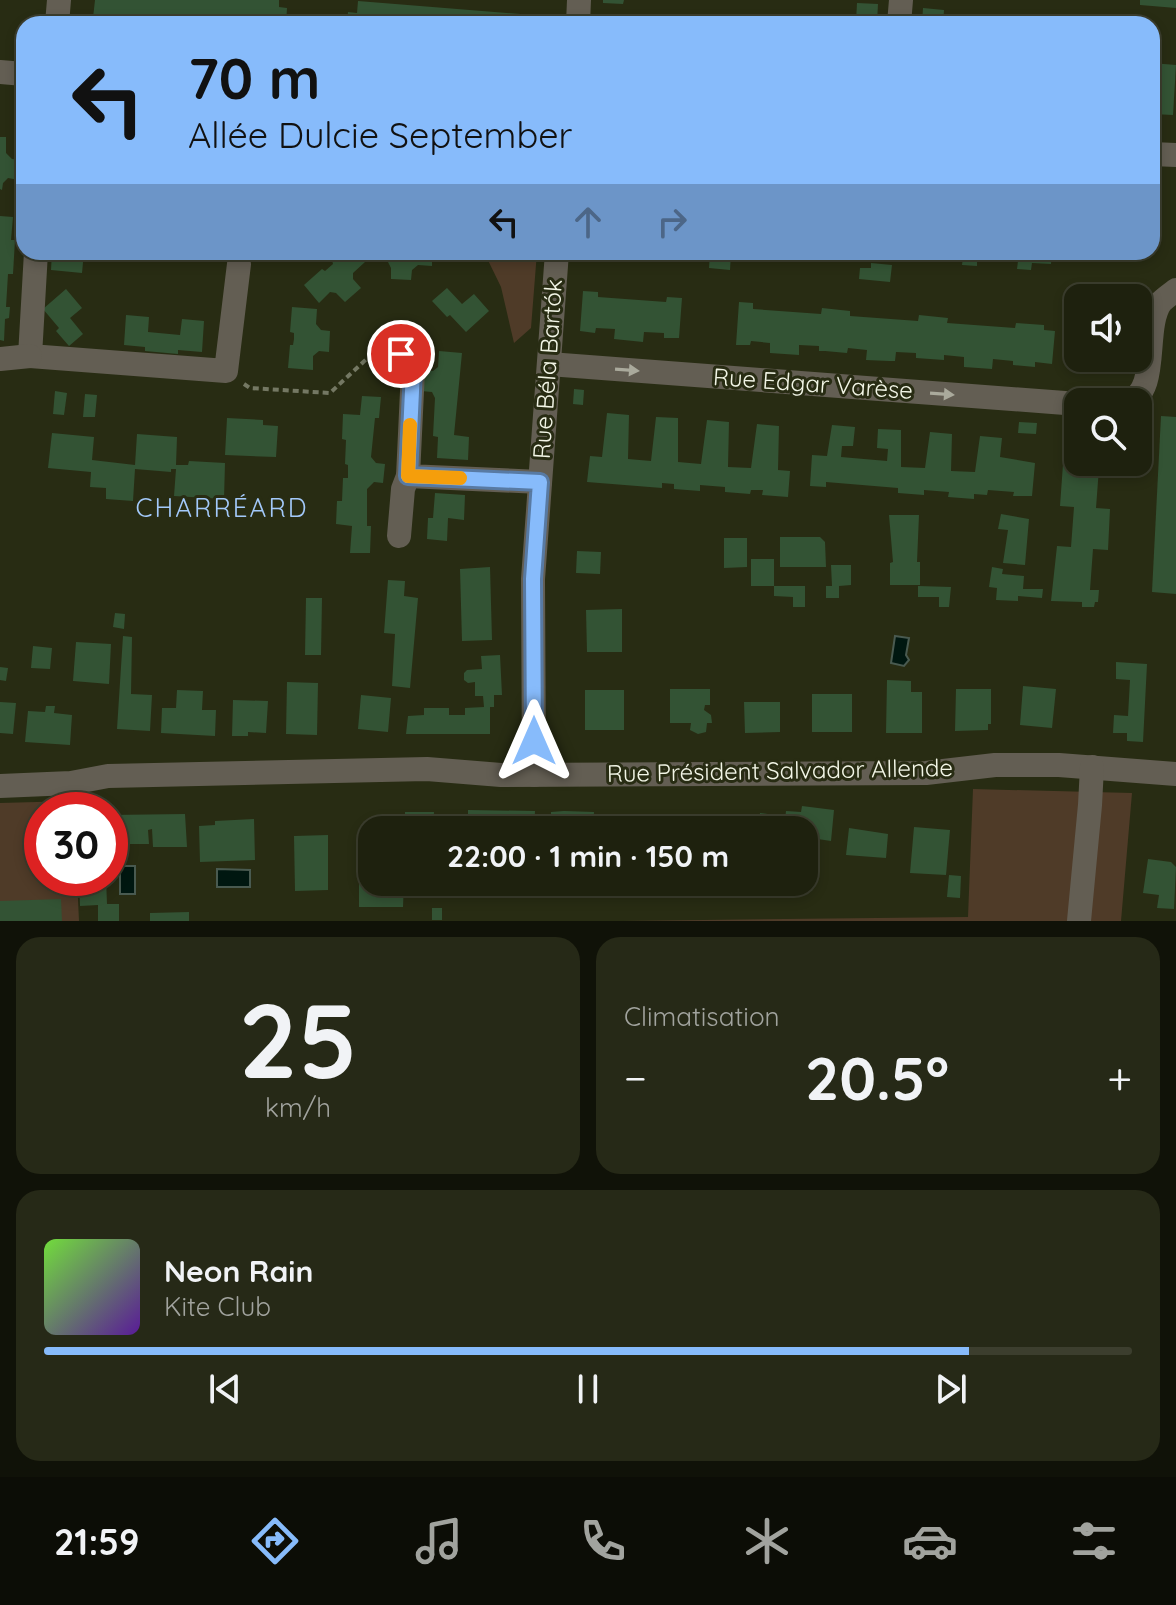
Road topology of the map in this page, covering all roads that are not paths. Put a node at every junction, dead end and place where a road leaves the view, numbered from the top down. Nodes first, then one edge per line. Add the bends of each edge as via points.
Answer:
1 (36, 260) edge
2 (556, 260) edge
3 (239, 264) dead end
4 (1176, 290) edge
5 (389, 338) road end
6 (30, 356) junction
7 (0, 359) edge
8 (549, 364) junction
9 (1144, 388) edge
10 (1064, 403) edge
11 (408, 476) junction
12 (540, 482) junction
13 (399, 536) dead end
14 (1092, 767) junction
15 (1176, 774) edge
16 (534, 775) junction
17 (0, 786) edge
18 (1079, 921) edge

1 - 6 street
2 - 8 street, Rue Béla Bartók
3 - 6 street via 226,371
4 - 9 street via 1161,302 1153,321
5 - 11 street via 413,370
6 - 7 street
8 -> 10 street, Rue Edgar Varèse
8 - 12 street, Rue Béla Bartók
11 - 12 street
11 - 13 street
12 - 16 street, Rue Béla Bartók via 533,579
14 - 15 street, Rue Président Salvador Allende
14 - 16 street, Rue Président Salvador Allende
14 - 18 street
16 - 17 street, Rue Président Salvador Allende via 374,769 108,776

